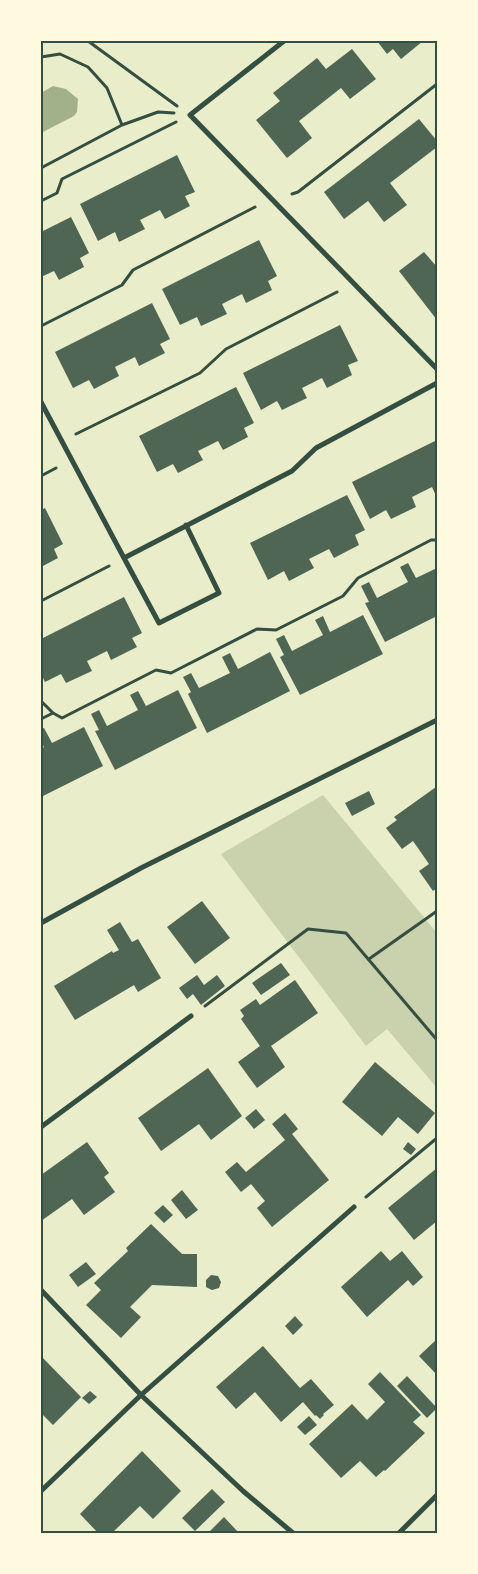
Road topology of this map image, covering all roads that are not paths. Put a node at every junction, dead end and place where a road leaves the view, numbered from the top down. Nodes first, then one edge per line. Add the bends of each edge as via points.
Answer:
1 (284, 41) edge
2 (437, 369) edge
3 (437, 382) edge
4 (41, 402) edge
5 (186, 525) junction
6 (124, 558) junction
7 (437, 720) edge
8 (41, 923) edge
9 (191, 1016) road end
10 (41, 1127) edge
11 (354, 1207) road end
12 (41, 1290) edge
13 (141, 1395) junction
14 (41, 1491) edge
15 (437, 1495) edge
16 (293, 1533) edge
17 (399, 1533) edge

1 - 2 street via 190,115
3 - 5 street via 316,448 292,471
4 - 6 street
5 - 6 street
5 - 6 street via 218,593 159,623
7 - 8 street via 141,868
9 - 10 street
11 - 13 street
12 - 13 street
13 - 14 street
13 - 16 street via 243,1491
15 - 17 street

